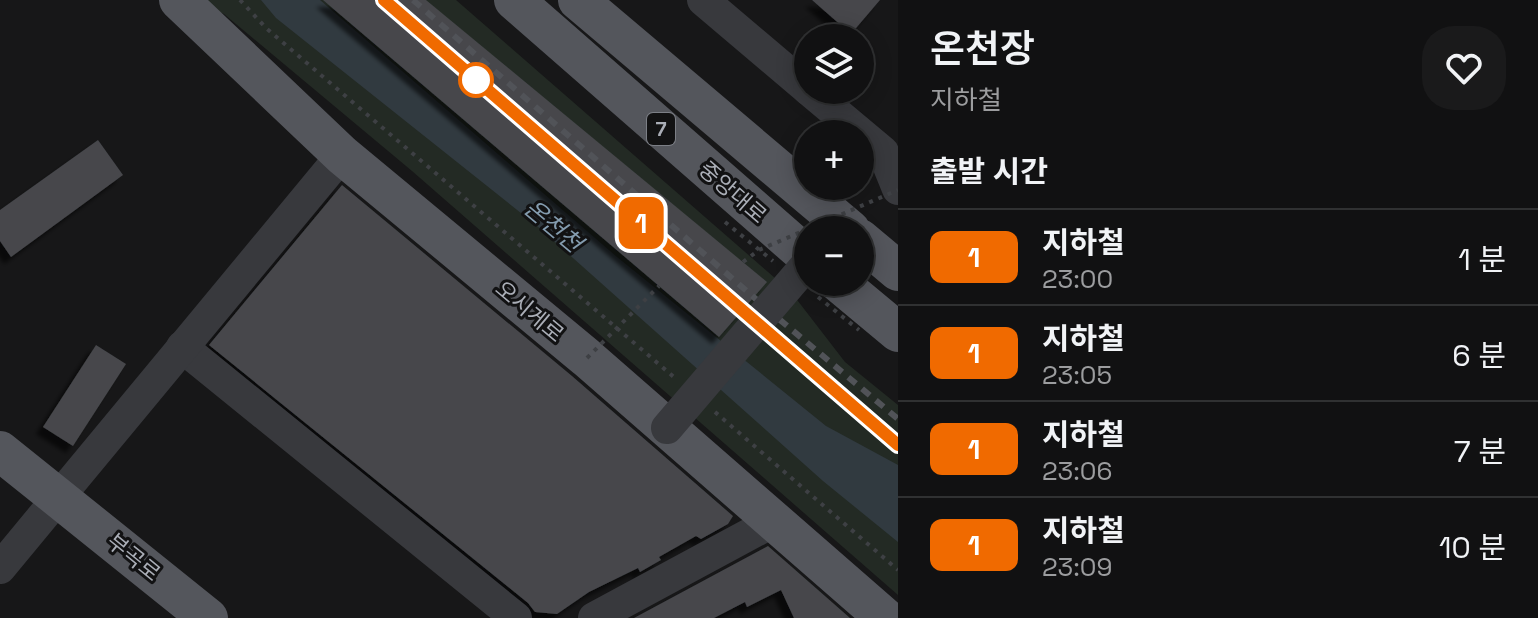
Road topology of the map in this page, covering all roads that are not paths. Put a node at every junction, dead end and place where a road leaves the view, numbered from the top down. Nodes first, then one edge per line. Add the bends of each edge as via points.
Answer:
1 (179, 0) edge
2 (514, 0) edge
3 (578, 0) edge
4 (703, 0) edge
5 (794, 76) edge
6 (827, 104) edge
7 (342, 155) junction
8 (898, 189) edge
9 (833, 216) edge
10 (794, 248) edge
11 (874, 251) edge
12 (898, 271) edge
13 (794, 277) edge
14 (855, 296) edge
15 (898, 332) edge
16 (182, 347) junction
17 (667, 428) junction
18 (0, 451) edge
19 (59, 496) junction
20 (774, 521) junction
21 (0, 568) edge
22 (208, 618) edge
23 (516, 618) edge
24 (594, 618) edge
25 (885, 618) edge

1 - 7 main road, 오시게로
2 - 10 main road, 중앙대로 / 7
3 - 9 main road, 중앙대로 / 7
4 - 5 street
6 - 8 street via 883,152
7 - 16 street
7 - 17 main road, 오시게로
11 - 12 main road
13 - 17 street, bridge
14 - 15 main road
16 - 19 street
16 - 23 street
17 - 20 main road, 오시게로
18 - 19 main road, 부곡로
19 - 21 street
19 - 22 main road, 부곡로
20 - 24 street
20 - 25 main road, 오시게로

